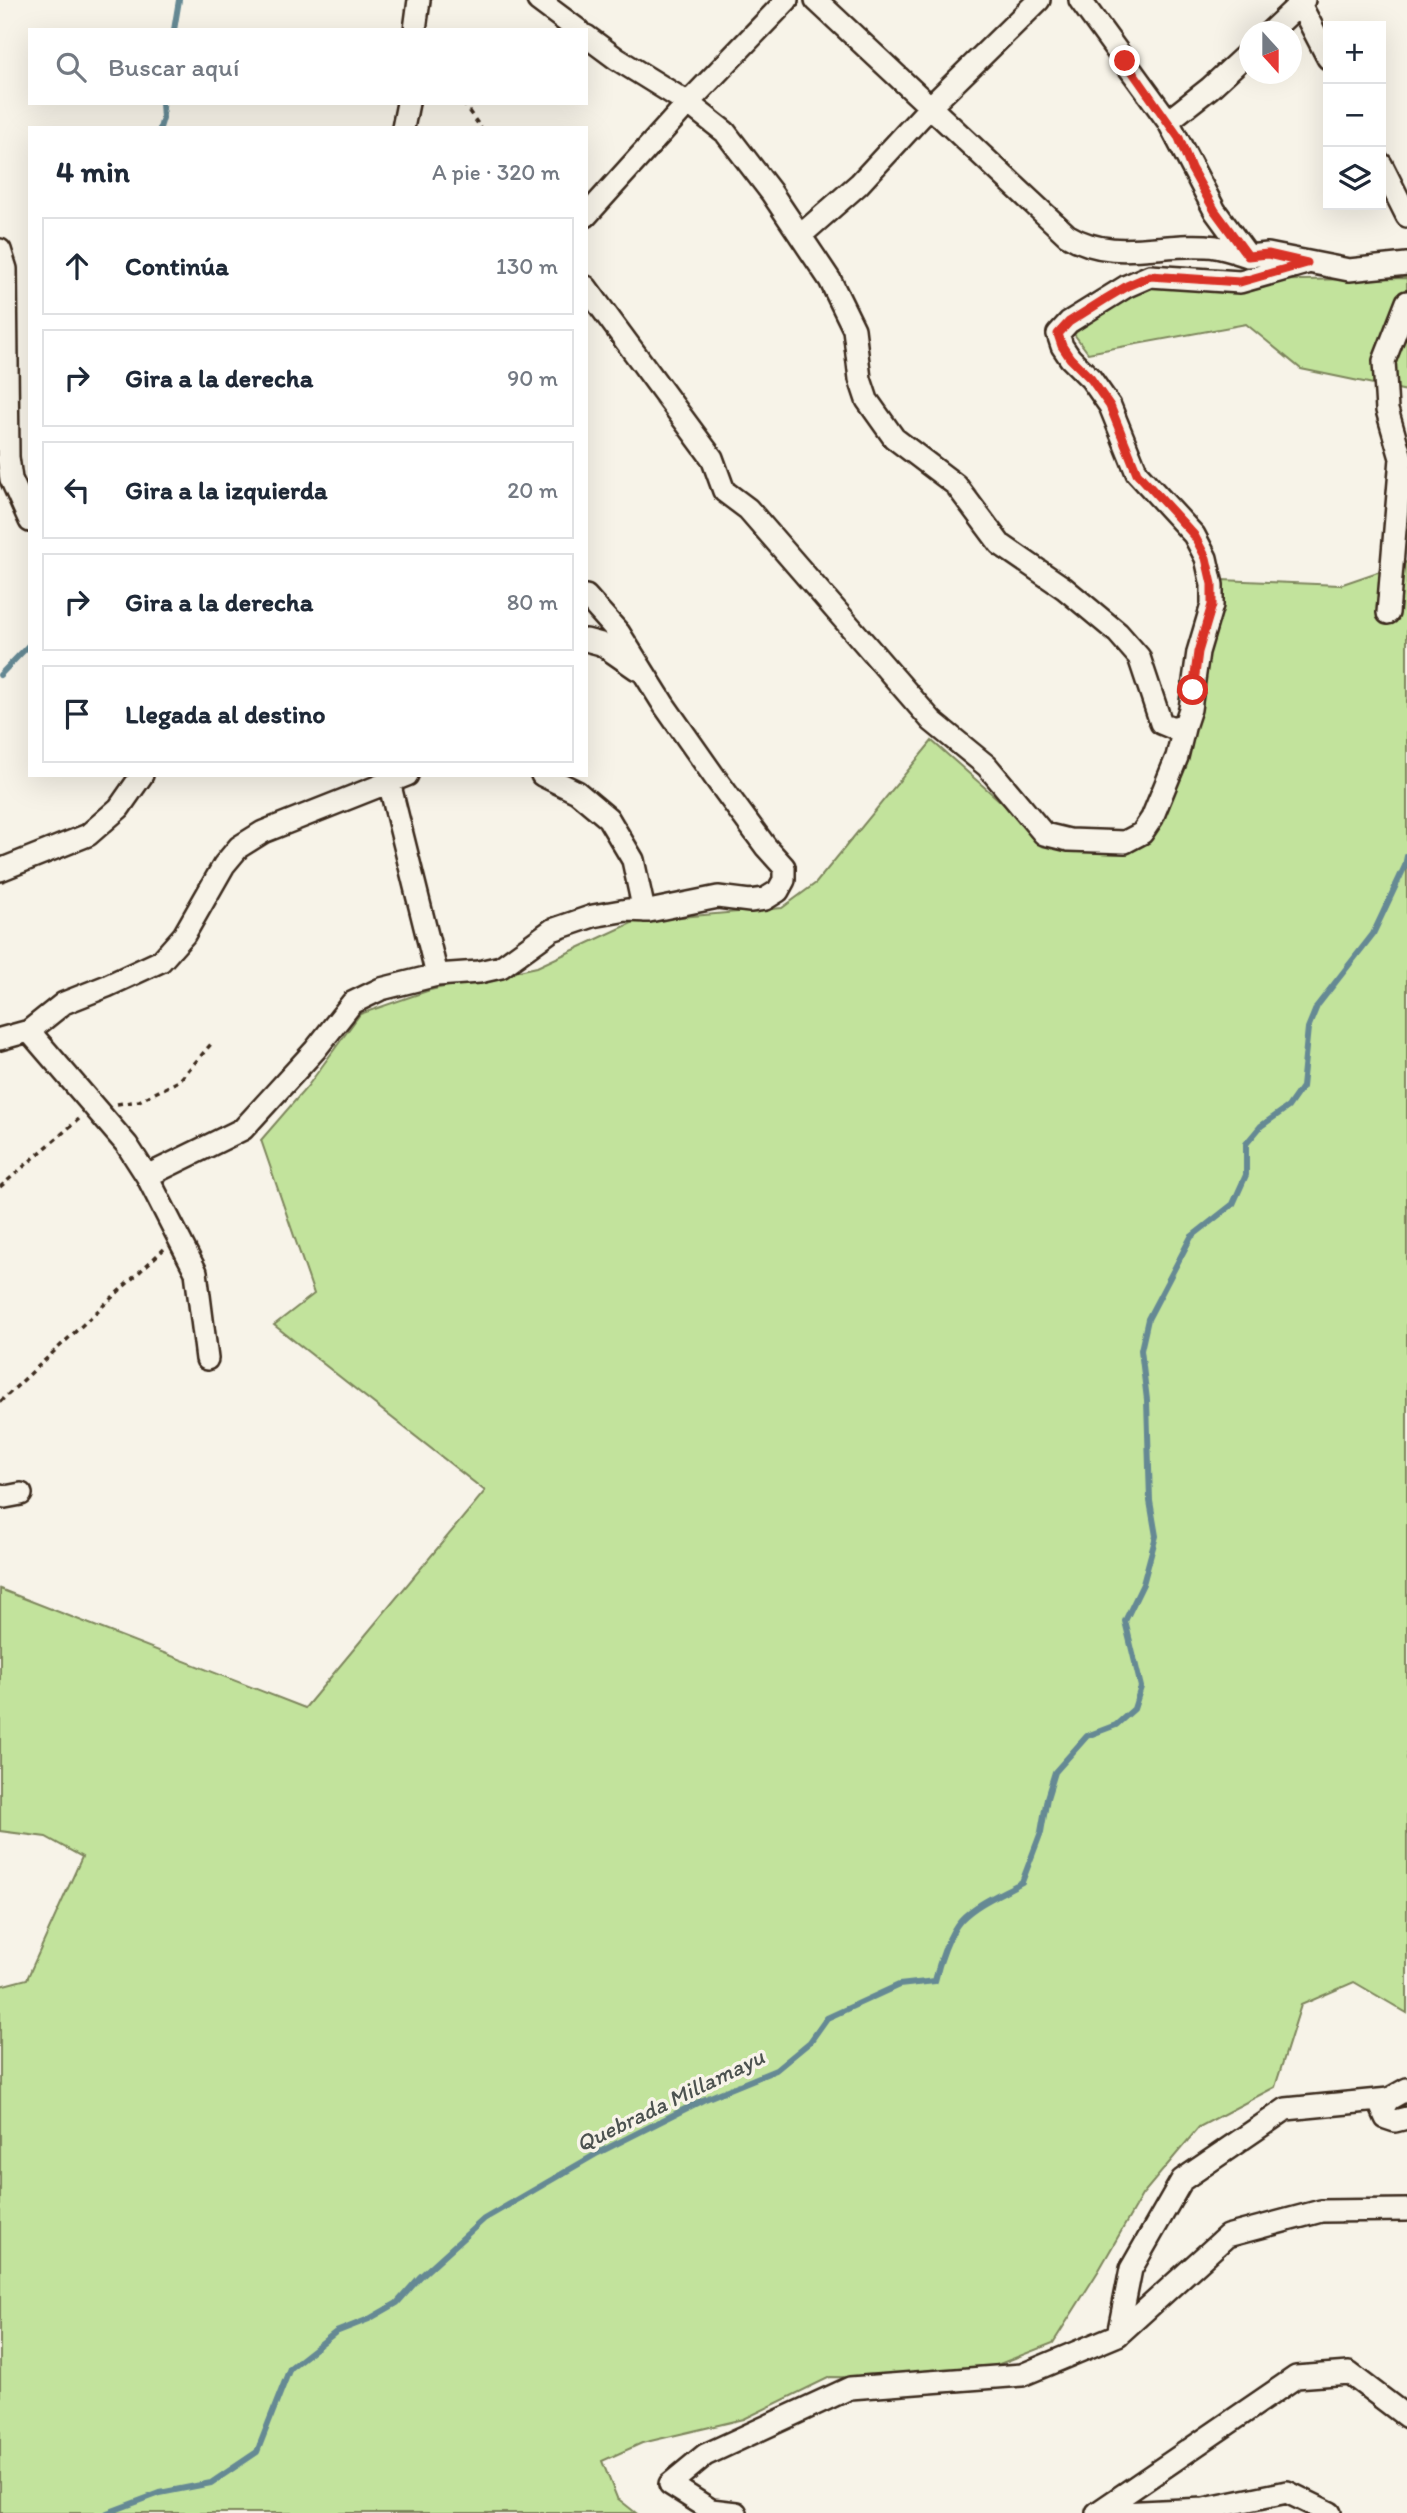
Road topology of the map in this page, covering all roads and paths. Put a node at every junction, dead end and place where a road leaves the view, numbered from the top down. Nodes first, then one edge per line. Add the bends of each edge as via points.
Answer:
1 (419, 0) edge
2 (538, 0) edge
3 (787, 0) edge
4 (816, 0) edge
5 (1040, 0) edge
6 (1080, 0) edge
7 (1302, 2) edge
8 (1282, 21) edge
9 (415, 28) edge
10 (575, 28) edge
11 (588, 37) edge
12 (1323, 47) edge
13 (1239, 61) edge
14 (688, 103) junction
15 (408, 105) edge
16 (464, 105) edge
17 (931, 106) junction
18 (1168, 121) junction
19 (403, 126) edge
20 (480, 126) edge
21 (1386, 174) edge
22 (588, 214) edge
23 (1407, 216) edge
24 (801, 235) junction
25 (0, 250) edge
26 (1248, 256) junction
27 (1307, 263) junction
28 (1407, 264) edge
29 (588, 289) edge
30 (1407, 302) edge
31 (28, 517) edge
32 (588, 598) edge
33 (1388, 613) dead end
34 (588, 641) edge
35 (647, 676) junction
36 (1185, 724) junction
37 (141, 777) edge
38 (546, 777) edge
39 (398, 779) edge
40 (0, 870) edge
41 (644, 911) junction
42 (437, 975) junction
43 (29, 1031) junction
44 (0, 1039) edge
45 (147, 1176) junction
46 (178, 1236) junction
47 (207, 1359) dead end
48 (0, 1402) edge
49 (1398, 2094) edge
50 (1407, 2118) edge
51 (1407, 2210) edge
52 (1118, 2335) junction
53 (1407, 2417) edge
54 (736, 2513) edge
55 (1097, 2513) edge
56 (1121, 2513) edge
57 (1330, 2513) edge

1 - 9 street
2 - 10 street
3 - 14 street
4 - 17 street
5 - 17 street
6 - 18 street
7 - 8 street
7 - 12 street
11 - 14 street
13 - 18 street
14 - 22 street
14 - 24 street via 725,132
15 - 19 street
16 - 20 path
17 - 24 street via 859,184
17 - 26 street via 1083,246 1107,251 1216,247
18 - 26 street via 1215,211
21 - 23 street
24 - 36 street via 855,329 867,400 894,438 956,485 1000,544 1118,633 1139,657 1161,723 1173,728
25 - 31 street via 6,269 8,457 11,479
26 - 27 street via 1268,254
27 - 28 street via 1349,270
27 - 36 street via 1240,282 1150,276 1069,322 1058,334 1070,358 1110,406 1137,473 1194,535 1206,558 1212,605
29 - 36 street via 712,458 724,491 748,509 932,721 987,766 1044,834 1069,840 1125,842 1142,833 1177,757
30 - 33 street via 1384,362 1387,410 1401,458
32 - 35 street via 619,633
34 - 35 street via 601,644
35 - 41 street via 716,779 784,867 784,880 778,891 765,899 718,897
37 - 40 street via 119,808 88,835
38 - 41 street via 578,792 608,818 632,860
39 - 42 street
39 - 43 street via 262,831 224,865 184,935 162,961 64,1003
41 - 42 street via 593,916 552,930 501,967
42 - 45 street via 381,989 352,1003 243,1129
43 - 44 street
43 - 45 street via 127,1145
45 - 46 street
46 - 47 street via 196,1272
46 - 48 path
49 - 50 street via 1382,2109 1385,2118
49 - 52 street via 1286,2109 1182,2180 1131,2269
51 - 52 street via 1321,2211 1227,2236
52 - 54 street via 1022,2375 850,2388 705,2455 670,2484 711,2510
53 - 55 street via 1349,2373 1296,2377
56 - 57 street via 1204,2509 1287,2492

